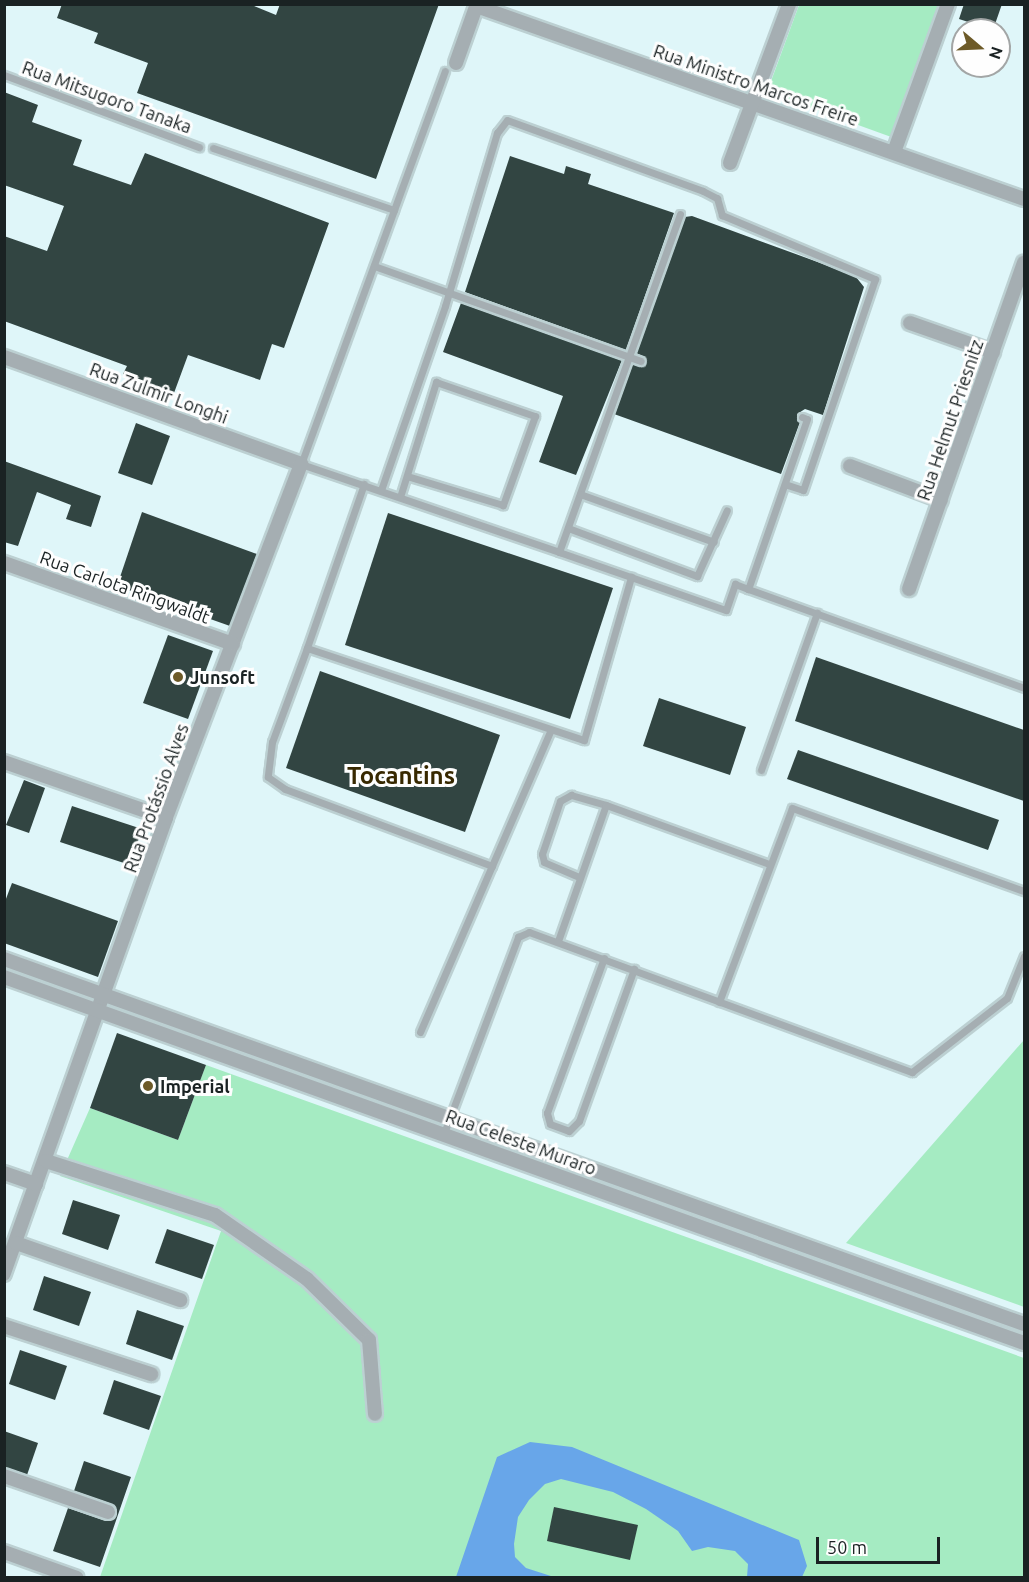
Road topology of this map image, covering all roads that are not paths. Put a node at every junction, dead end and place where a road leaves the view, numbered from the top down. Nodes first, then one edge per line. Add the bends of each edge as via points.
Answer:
1 (789, 4) edge
2 (948, 4) edge
3 (476, 5) edge
4 (451, 67) joint
5 (4, 75) edge
6 (753, 102) junction
7 (199, 147) dead end
8 (213, 148) dead end
9 (894, 153) junction
10 (730, 163) dead end
11 (1024, 200) edge
12 (394, 210) junction
13 (680, 214) dead end
14 (1024, 263) edge
15 (374, 266) junction
16 (449, 291) junction
17 (910, 323) dead end
18 (993, 352) junction
19 (4, 357) edge
20 (628, 357) junction
21 (641, 362) dead end
22 (802, 417) dead end
23 (301, 464) junction
24 (850, 466) dead end
25 (407, 476) junction
26 (364, 484) junction
27 (784, 484) junction
28 (381, 490) junction
29 (580, 494) junction
30 (400, 497) junction
31 (941, 500) junction
32 (727, 510) dead end
33 (568, 528) junction
34 (714, 542) junction
35 (559, 552) junction
36 (4, 563) edge
37 (631, 577) junction
38 (748, 589) junction
39 (909, 589) dead end
40 (817, 613) junction
41 (233, 644) junction
42 (307, 648) junction
43 (1024, 688) edge
44 (551, 730) junction
45 (4, 762) edge
46 (761, 770) dead end
47 (606, 805) junction
48 (166, 818) junction
49 (769, 864) junction
50 (492, 866) junction
51 (579, 877) junction
52 (1024, 891) edge
53 (558, 940) junction
54 (1024, 956) edge
55 (604, 958) junction
56 (4, 959) edge
57 (634, 969) junction
58 (4, 977) edge
59 (106, 996) junction
60 (719, 1002) junction
61 (100, 1012) junction
62 (420, 1032) dead end
63 (451, 1115) junction
64 (444, 1133) junction
65 (46, 1161) junction
66 (4, 1173) edge
67 (36, 1184) junction
68 (16, 1243) junction
69 (4, 1274) edge
70 (180, 1300) dead end
71 (1024, 1324) edge
72 (4, 1326) edge
73 (1024, 1343) edge
74 (152, 1374) dead end
75 (375, 1414) dead end
76 (4, 1476) edge
77 (108, 1512) dead end
78 (4, 1552) edge
79 (77, 1578) edge

1 - 6 street
2 - 9 street
3 - 4 street
3 - 6 street, Rua Ministro Marcos Freire
4 - 12 lane, Rua Protássio Alves
5 - 7 lane, Rua Mitsugoro Tanaka
6 - 9 street, Rua Ministro Marcos Freire
6 - 10 street
8 - 12 lane
9 - 11 street, Rua Ministro Marcos Freire
12 - 15 lane, Rua Protássio Alves
13 - 20 lane
14 - 18 street, Rua Helmut Priesnitz
15 - 16 lane
15 - 23 lane, Rua Protássio Alves
16 - 20 lane
16 - 27 lane via 497,133 507,120 703,190 717,198 722,215 870,274 876,282 819,452 803,490
16 - 28 lane
17 - 18 street
18 - 31 street, Rua Helmut Priesnitz
19 - 23 street, Rua Zulmir Longhi
20 - 21 lane
20 - 29 lane
22 - 27 lane via 807,419
23 - 26 lane
23 - 41 street, Rua Protássio Alves
24 - 31 street
25 - 25 lane via 436,382 535,416 503,504
25 - 30 lane
26 - 28 lane
26 - 42 lane
27 - 38 lane
28 - 30 lane
29 - 33 lane
29 - 34 lane
30 - 35 lane
31 - 39 street, Rua Helmut Priesnitz
32 - 34 lane
33 - 34 lane via 697,576
33 - 35 lane
35 - 37 lane
36 - 41 street, Rua Carlota Ringwaldt
37 - 38 lane via 726,610 735,584
37 - 44 lane via 584,740
38 - 40 lane
40 - 43 lane
40 - 46 lane
41 - 48 street, Rua Protássio Alves
42 - 44 lane
42 - 50 lane via 272,742 268,777 285,789
44 - 50 lane
45 - 48 street
47 - 49 lane
47 - 51 lane
47 - 51 lane via 572,795 560,801 542,854 544,862
48 - 59 street, Rua Protássio Alves
49 - 52 lane via 787,813 801,808
49 - 60 lane
50 - 62 lane
51 - 53 lane
53 - 55 lane
53 - 63 lane via 530,932 518,937
54 - 60 lane via 1007,998 912,1072
55 - 57 lane
55 - 57 lane via 547,1113 550,1124 569,1131 579,1121
56 - 59 street, Rua Celeste Muraro
57 - 60 lane
58 - 61 street, Rua Celeste Muraro
59 - 61 street, Rua Protássio Alves
59 - 63 street, Rua Celeste Muraro
61 - 64 street, Rua Celeste Muraro
61 - 65 street, Rua Protássio Alves
63 - 64 lane
63 - 71 street, Rua Celeste Muraro
64 - 73 street, Rua Celeste Muraro
65 - 67 street, Rua Protássio Alves
65 - 75 street via 215,1215 307,1279 369,1340
66 - 67 street
67 - 68 street, Rua Protássio Alves
68 - 69 street, Rua Protássio Alves
68 - 70 street
72 - 74 street
76 - 77 street
78 - 79 street

